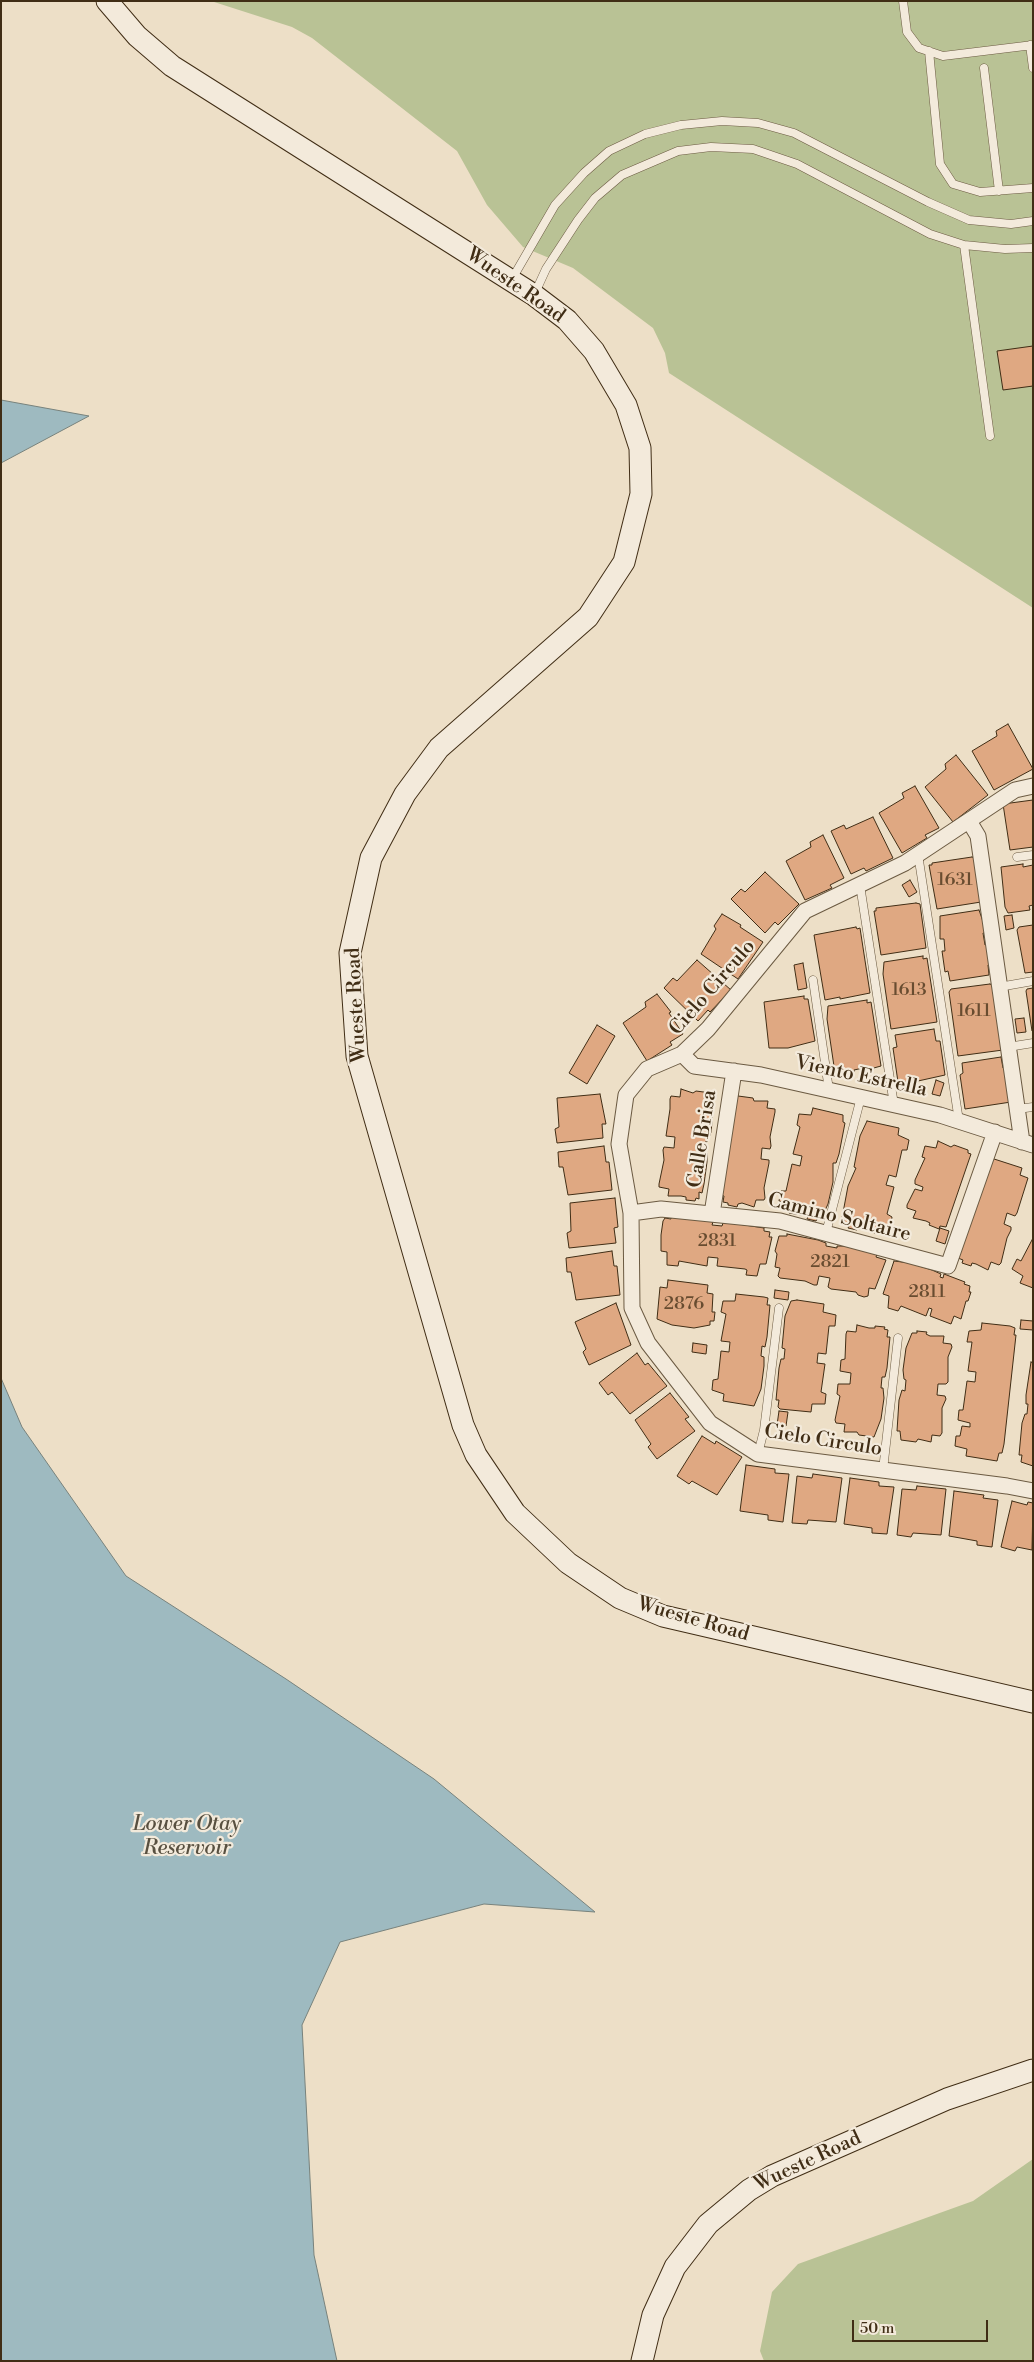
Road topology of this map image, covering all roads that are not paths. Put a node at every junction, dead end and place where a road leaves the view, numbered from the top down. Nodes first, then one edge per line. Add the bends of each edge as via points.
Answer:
1 (108, 1) edge
2 (904, 1) edge
3 (1031, 45) edge
4 (928, 51) junction
5 (984, 68) dead end
6 (1033, 68) edge
7 (1033, 188) edge
8 (999, 191) junction
9 (1033, 221) edge
10 (964, 245) junction
11 (1033, 248) edge
12 (512, 281) junction
13 (534, 295) junction
14 (990, 436) dead end
15 (1033, 786) edge
16 (969, 821) junction
17 (918, 854) junction
18 (1033, 855) edge
19 (1017, 857) dead end
20 (860, 885) junction
21 (813, 980) dead end
22 (1033, 981) edge
23 (999, 987) junction
24 (1033, 1043) edge
25 (1008, 1046) junction
26 (682, 1054) junction
27 (734, 1071) junction
28 (829, 1090) junction
29 (861, 1097) junction
30 (894, 1105) junction
31 (1033, 1107) edge
32 (1017, 1109) junction
33 (959, 1121) junction
34 (995, 1132) junction
35 (1027, 1143) edge
36 (631, 1213) junction
37 (712, 1214) junction
38 (826, 1233) junction
39 (779, 1308) dead end
40 (898, 1338) dead end
41 (758, 1454) junction
42 (883, 1470) junction
43 (1033, 1491) edge
44 (1033, 1702) edge
45 (1033, 2070) edge
46 (642, 2361) edge

1 - 12 street, Wueste Road via 137,36 172,66
2 - 4 lane via 907,32 919,48
3 - 4 lane via 943,56
3 - 6 lane
4 - 8 lane via 940,164 953,184 980,192
5 - 8 lane
7 - 8 lane
9 - 12 lane via 1011,224 969,220 794,133 758,123 722,121 681,125 644,134 609,151 584,173 555,205
10 - 11 lane
10 - 13 lane via 930,234 797,164 753,149 711,147 678,151 622,176 595,198 546,269
10 - 14 lane
12 - 13 street, Wueste Road
13 - 44 street, Wueste Road via 567,320 594,351 626,405 640,448 641,494 624,562 588,617 439,748 405,794 372,858 350,953 357,1056 463,1425 476,1455 515,1514 568,1563 620,1598 663,1616
15 - 16 street, Cielo Circulo via 1015,790
16 - 17 street, Cielo Circulo
16 - 23 street via 978,836
17 - 20 street, Cielo Circulo
17 - 33 lane
18 - 19 lane
20 - 26 street, Cielo Circulo via 805,911 708,1029
20 - 30 lane
21 - 28 lane
22 - 23 lane
23 - 25 street
24 - 25 lane
25 - 32 street
26 - 27 street, Viento Estrella via 694,1066
26 - 36 street, Cielo Circulo via 646,1069 626,1095 619,1144
27 - 28 street, Viento Estrella
27 - 37 street, Calle Brisa
28 - 29 street, Viento Estrella
29 - 30 street, Viento Estrella
29 - 38 lane
30 - 33 street, Viento Estrella
31 - 32 lane
32 - 35 street
33 - 34 street, Viento Estrella
34 - 35 street, Viento Estrella
34 - 38 street, Camino Soltaire via 948,1266
36 - 37 street, Camino Soltaire via 661,1209
36 - 41 street, Cielo Circulo via 632,1308 648,1343 710,1423
37 - 38 street, Camino Soltaire via 780,1221
39 - 41 lane via 764,1430
40 - 42 lane
41 - 42 street, Cielo Circulo
42 - 43 street, Cielo Circulo
45 - 46 street, Wueste Road via 947,2099 772,2176 749,2190 708,2224 675,2267 653,2315

